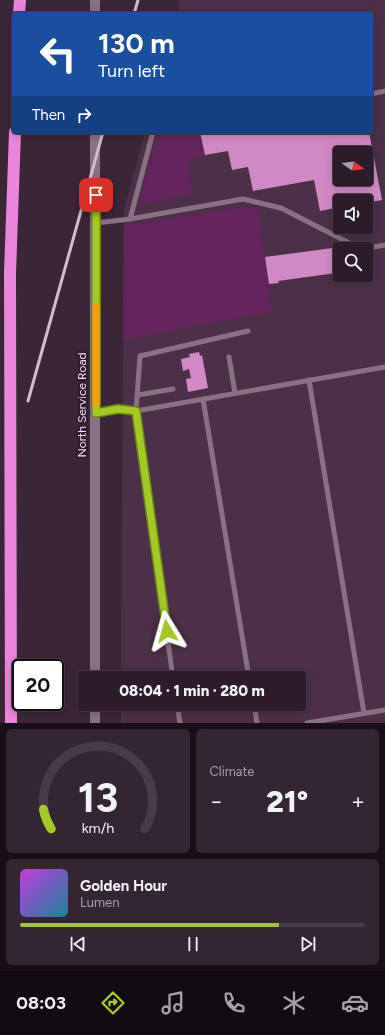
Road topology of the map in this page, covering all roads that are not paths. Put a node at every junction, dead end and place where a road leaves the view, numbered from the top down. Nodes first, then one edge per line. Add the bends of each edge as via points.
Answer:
1 (20, 0) edge
2 (95, 0) edge
3 (19, 12) edge
4 (95, 12) edge
5 (385, 92) edge
6 (373, 94) edge
7 (15, 134) edge
8 (96, 134) edge
9 (152, 134) edge
10 (130, 219) junction
11 (96, 223) junction
12 (348, 242) edge
13 (385, 245) edge
14 (373, 247) edge
15 (248, 331) dead end
16 (229, 357) dead end
17 (385, 367) edge
18 (309, 380) junction
19 (173, 388) dead end
20 (235, 393) junction
21 (138, 394) junction
22 (203, 399) junction
23 (136, 411) junction
24 (96, 413) junction
25 (11, 637) junction
26 (95, 671) edge
27 (172, 671) edge
28 (248, 671) edge
29 (385, 710) edge
30 (95, 711) edge
31 (178, 711) edge
32 (255, 711) edge
33 (364, 713) junction
34 (11, 723) edge
35 (17, 723) edge
36 (95, 723) edge
37 (180, 723) edge
38 (257, 723) edge
39 (307, 723) edge

1 - 3 highway
2 - 4 street
5 - 6 lane
7 - 25 highway via 10,273
8 - 11 street, North Service Road
9 - 10 lane
10 - 11 lane
10 - 12 lane via 243,199 281,208
11 - 24 street, North Service Road
13 - 14 lane
15 - 21 lane via 140,356
16 - 20 lane
17 - 18 lane
18 - 20 lane
18 - 33 lane
19 - 21 lane
20 - 22 lane
21 - 23 lane
22 - 23 lane
22 - 28 lane
23 - 24 lane via 118,409
23 - 27 lane
24 - 26 street, North Service Road
25 - 34 highway
25 - 35 highway
29 - 33 lane
30 - 36 street
31 - 37 lane
32 - 38 lane
33 - 39 lane

